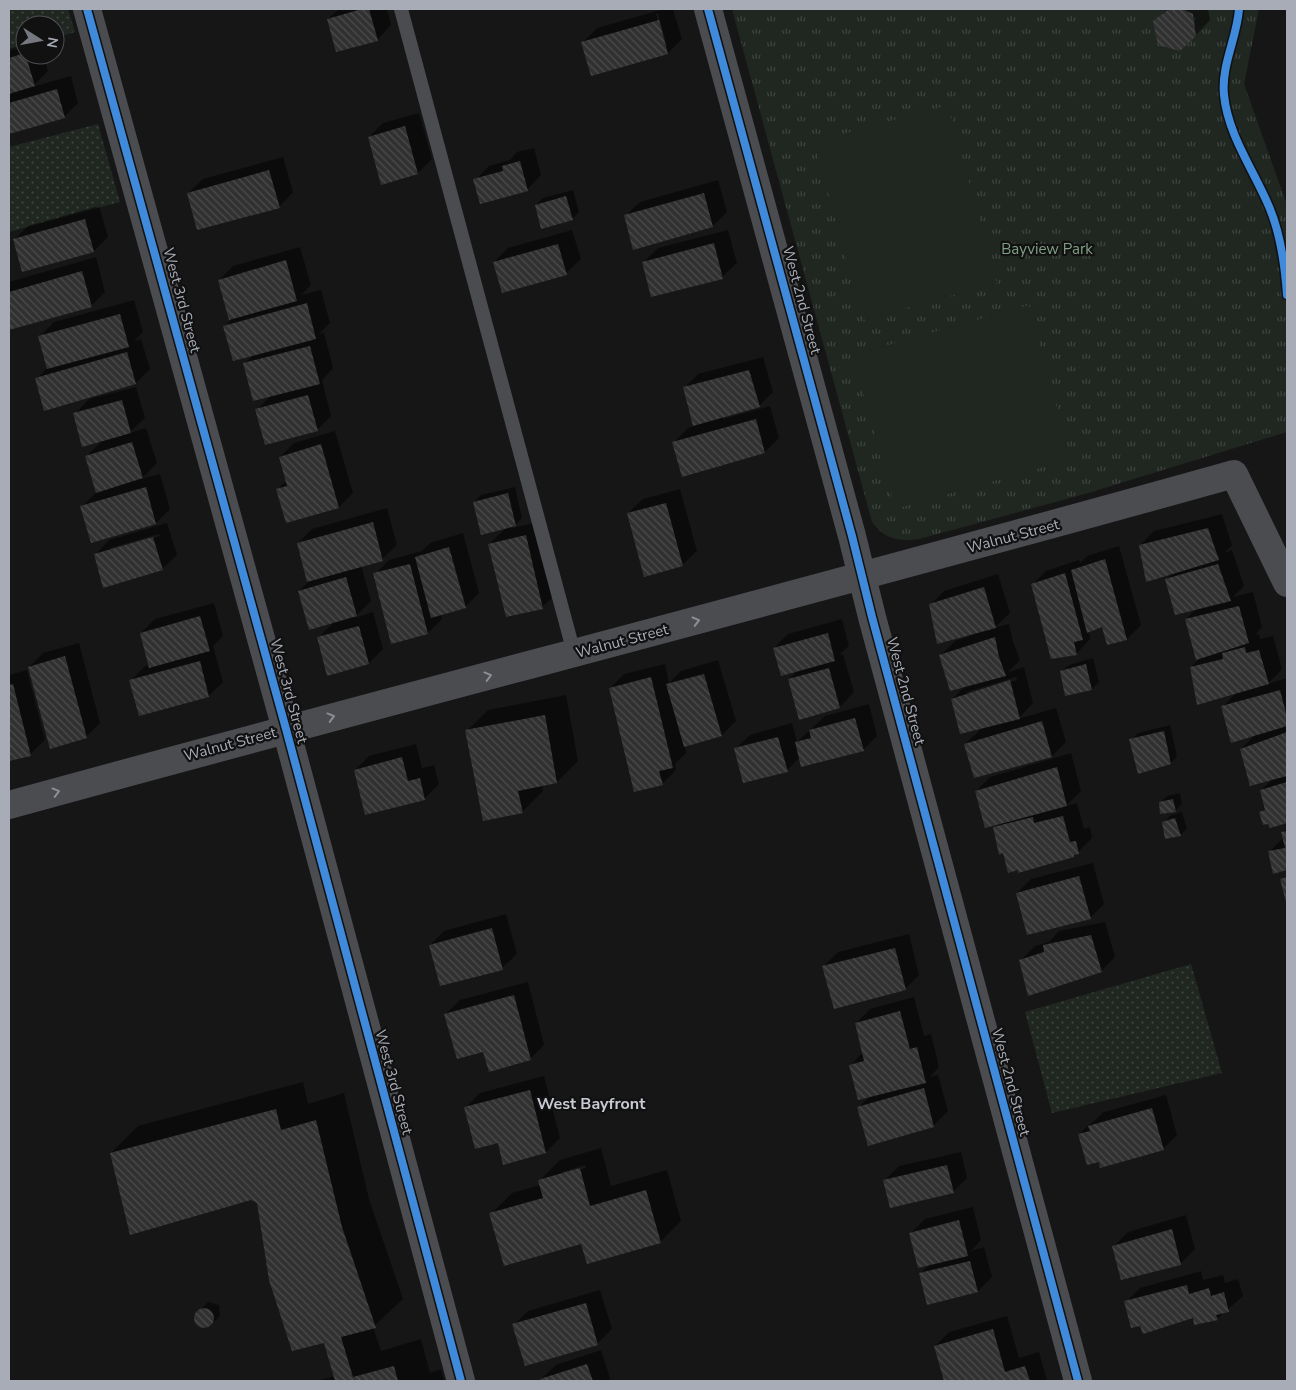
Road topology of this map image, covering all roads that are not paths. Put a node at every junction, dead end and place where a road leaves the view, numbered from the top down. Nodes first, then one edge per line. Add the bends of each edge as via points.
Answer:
1 (87, 9) edge
2 (401, 9) edge
3 (708, 9) edge
4 (862, 577) junction
5 (1287, 584) edge
6 (574, 653) junction
7 (286, 729) junction
8 (9, 805) edge
9 (461, 1381) edge
10 (1078, 1381) edge

1 - 7 street, West 3rd Street
2 - 6 lane
3 - 4 street, West 2nd Street
4 - 5 street, Walnut Street via 1234,474
6 -> 4 street, Walnut Street
4 - 10 street, West 2nd Street
7 -> 6 street, Walnut Street
8 -> 7 street, Walnut Street
7 - 9 street, West 3rd Street

